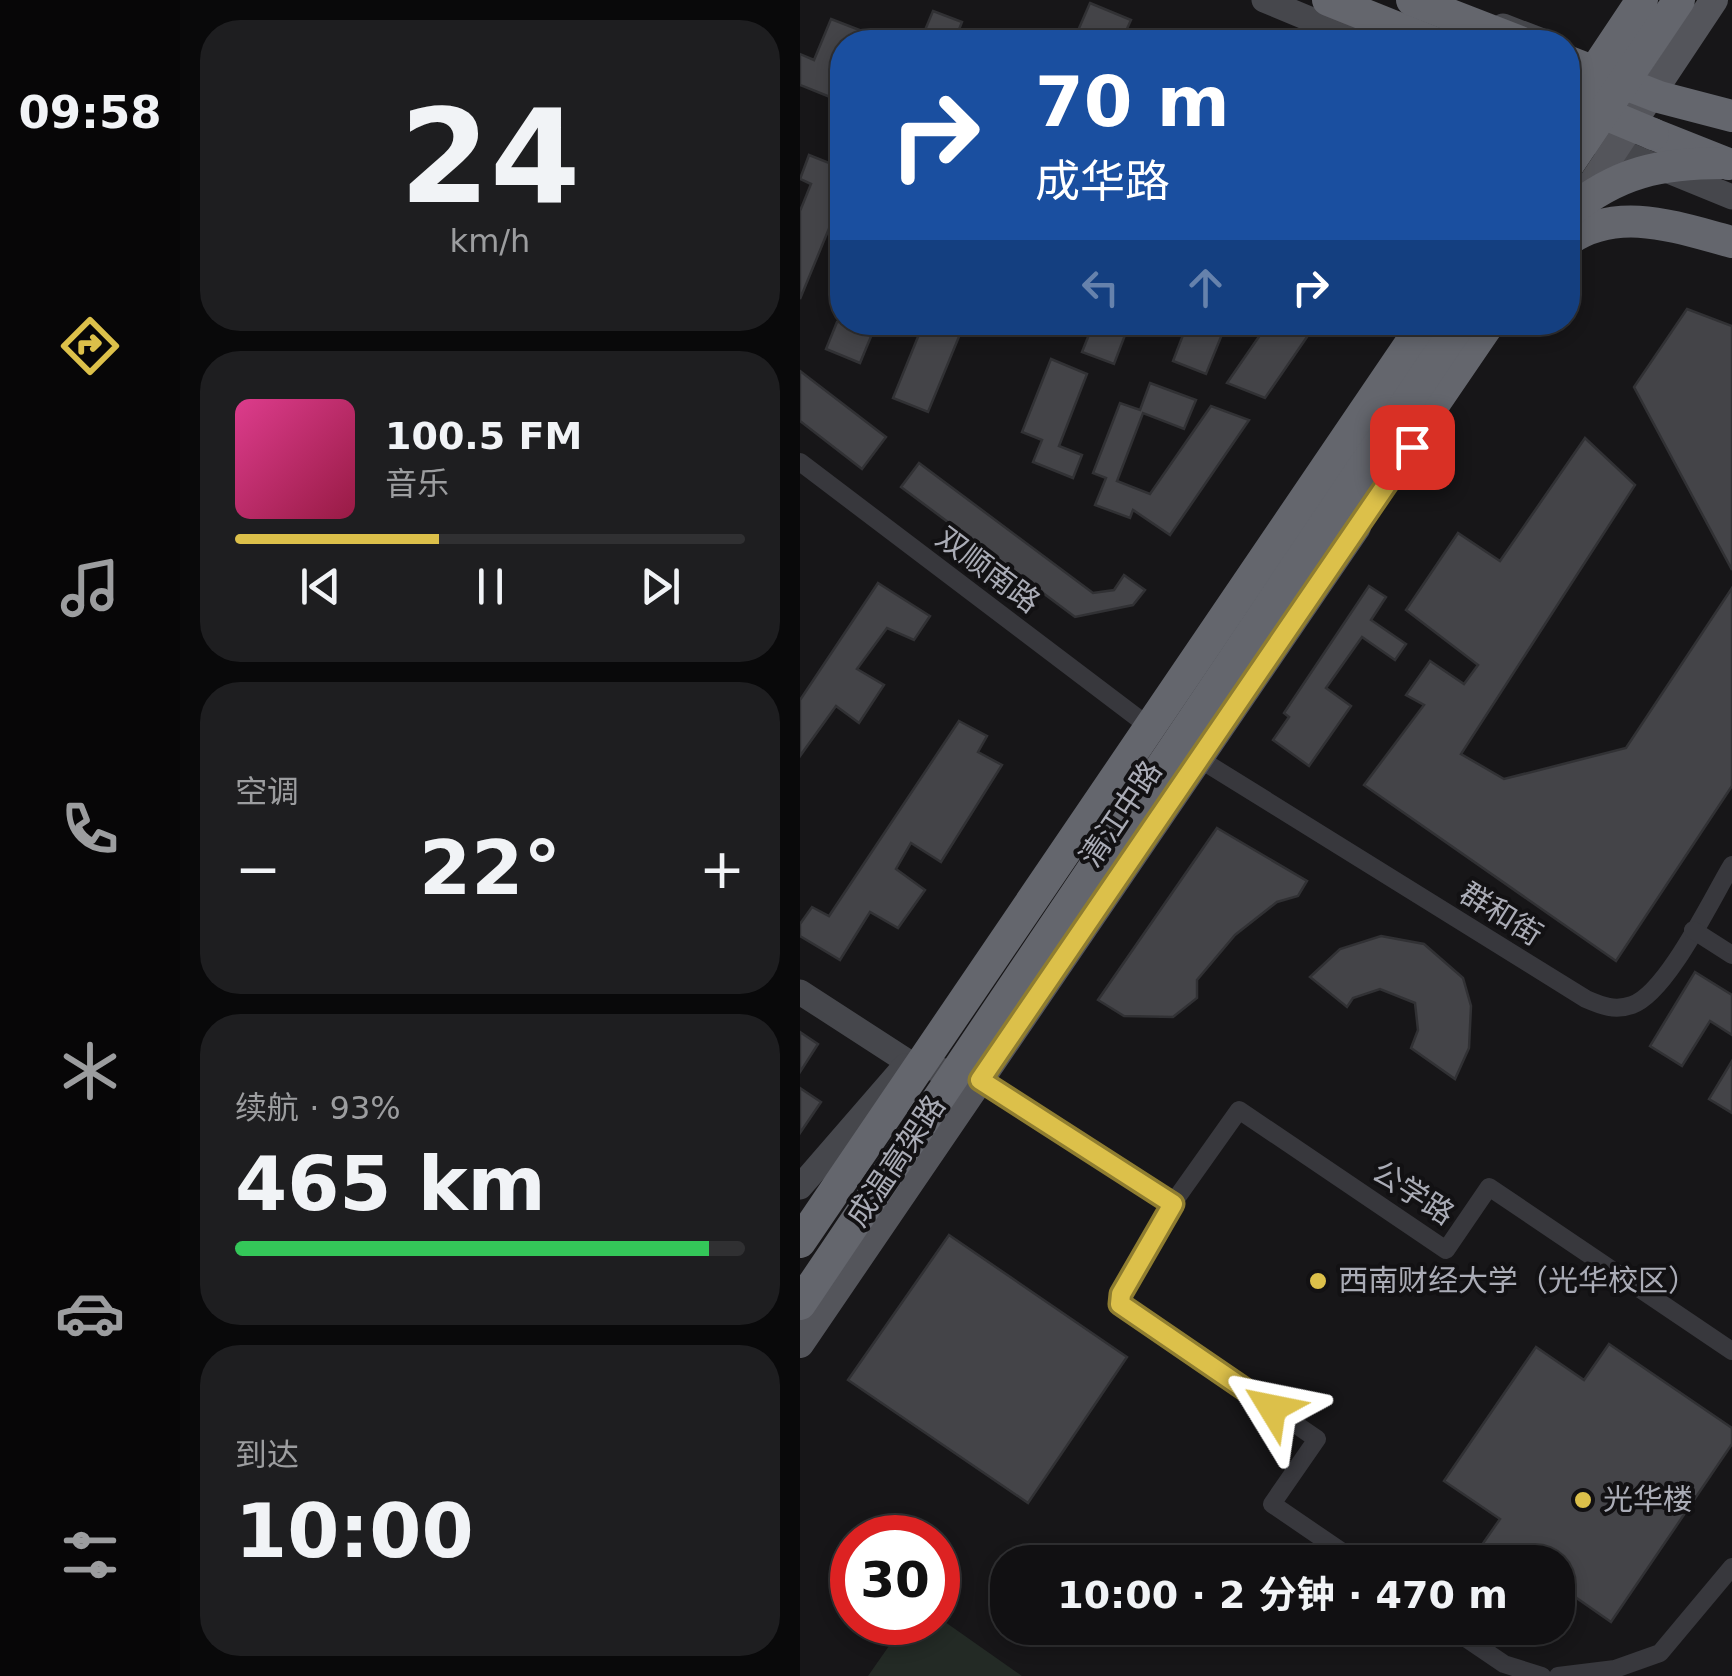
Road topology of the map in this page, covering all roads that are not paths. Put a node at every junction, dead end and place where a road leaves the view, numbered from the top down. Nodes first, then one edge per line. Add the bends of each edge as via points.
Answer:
1 (1264, 0) edge
2 (1328, 0) edge
3 (1412, 0) edge
4 (1434, 0) edge
5 (1631, 0) edge
6 (1642, 0) edge
7 (1679, 0) edge
8 (1714, 0) edge
9 (1336, 30) edge
10 (1403, 30) edge
11 (1489, 30) edge
12 (1513, 30) edge
13 (1580, 54) edge
14 (1580, 60) edge
15 (1657, 92) junction
16 (1580, 93) edge
17 (1580, 104) edge
18 (1732, 116) edge
19 (1732, 125) edge
20 (1580, 135) edge
21 (1580, 147) edge
22 (1616, 149) junction
23 (1728, 164) edge
24 (1732, 198) edge
25 (1580, 199) edge
26 (1580, 204) edge
27 (1580, 235) edge
28 (1732, 242) edge
29 (1407, 335) edge
30 (1416, 335) edge
31 (1452, 335) edge
32 (1481, 335) edge
33 (1488, 335) edge
34 (800, 462) edge
35 (1144, 722) junction
36 (1198, 758) junction
37 (1144, 792) junction
38 (1732, 864) edge
39 (1693, 930) junction
40 (1732, 954) edge
41 (800, 992) edge
42 (908, 1062) junction
43 (980, 1080) junction
44 (869, 1137) junction
45 (800, 1187) edge
46 (1173, 1204) junction
47 (800, 1224) edge
48 (800, 1242) edge
49 (800, 1304) edge
50 (800, 1344) edge
51 (1732, 1351) edge
52 (1332, 1545) edge
53 (1729, 1578) edge
54 (1476, 1645) edge
55 (1542, 1676) edge
56 (1558, 1676) edge

1 - 9 main road
2 - 10 highway
3 - 11 highway
4 - 12 main road
5 - 13 main road
6 - 16 highway, bridge
7 - 21 highway, bridge
8 - 15 main road
14 - 15 highway, bridge
15 - 18 highway, bridge
15 - 19 highway, bridge
15 - 22 main road
17 - 23 highway, bridge
20 - 22 main road
22 - 24 main road
22 - 25 main road
23 - 26 highway, bridge via 1640,169 1596,189
27 - 28 highway via 1618,221 1650,220
29 - 35 main road, 清江中路
30 - 44 highway, 成温高架路, bridge
31 - 37 highway, 成温高架路, bridge
32 - 37 highway, bridge via 1222,715
33 - 36 main road, 清江中路
34 - 35 street, 双顺南路
35 - 42 main road, 清江中路
36 - 39 street, 群和街 via 1610,1009 1634,1005 1656,989
36 - 43 main road, 清江中路
37 - 49 highway, 成温高架路, bridge
38 - 39 street, 群和街
39 - 40 street
41 - 42 main road
42 - 43 main road
42 - 45 main road, 清江中路
42 - 47 main road, 清江中路
43 - 46 street
43 - 50 main road, 清江中路
44 - 47 highway, bridge
44 - 48 highway, 成温高架路, bridge
46 - 51 street, 公学路 via 1239,1110 1446,1250 1489,1187
46 - 52 street via 1120,1304 1317,1439 1272,1504
53 - 56 street via 1660,1653 1616,1669
54 - 55 street via 1504,1664

